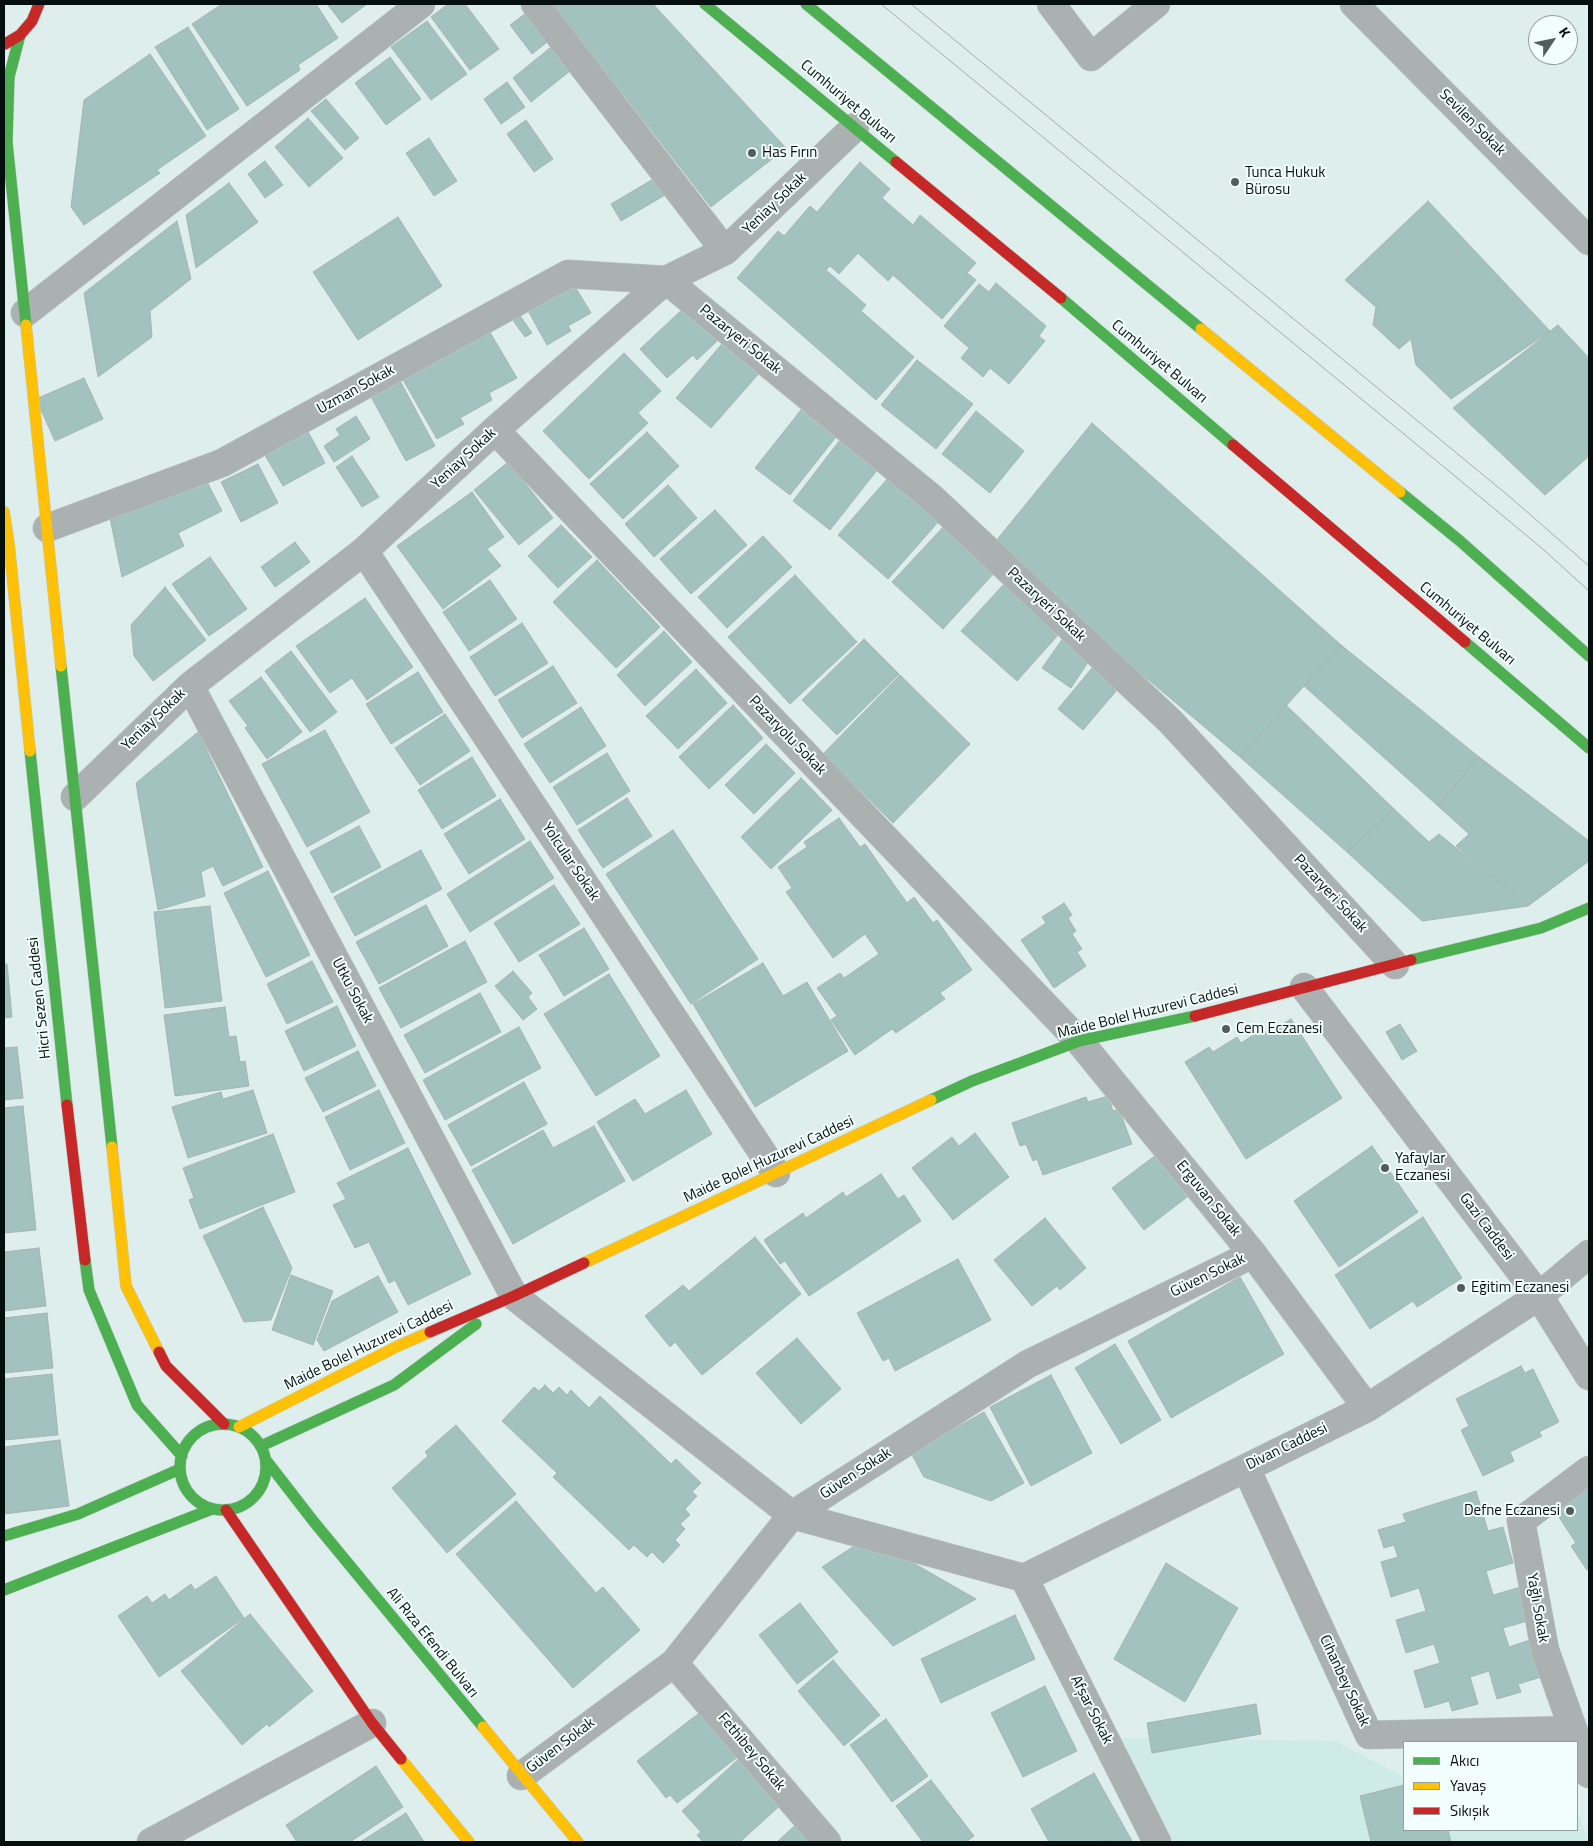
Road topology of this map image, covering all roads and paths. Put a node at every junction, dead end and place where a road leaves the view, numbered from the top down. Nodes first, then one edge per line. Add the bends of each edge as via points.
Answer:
1 (39, 4) edge
2 (421, 4) edge
3 (535, 4) edge
4 (705, 4) edge
5 (806, 4) edge
6 (1050, 4) edge
7 (1156, 4) edge
8 (1354, 4) edge
9 (20, 35) junction
10 (4, 44) edge
11 (854, 127) junction
12 (1589, 241) edge
13 (725, 251) junction
14 (666, 280) junction
15 (24, 313) junction
16 (495, 430) junction
17 (4, 512) edge
18 (46, 528) junction
19 (364, 552) junction
20 (1589, 656) edge
21 (190, 686) junction
22 (1589, 748) edge
23 (75, 797) junction
24 (1589, 908) edge
25 (1395, 964) junction
26 (1304, 987) junction
27 (1079, 1041) junction
28 (776, 1173) junction
29 (1252, 1254) junction
30 (1589, 1254) edge
31 (514, 1296) junction
32 (1539, 1296) junction
33 (1589, 1376) edge
34 (1367, 1408) junction
35 (224, 1424) junction
36 (239, 1427) junction
37 (261, 1446) junction
38 (182, 1456) junction
39 (266, 1460) junction
40 (1246, 1468) junction
41 (180, 1469) junction
42 (1589, 1470) edge
43 (212, 1509) junction
44 (226, 1510) junction
45 (792, 1515) junction
46 (4, 1536) edge
47 (1024, 1578) junction
48 (4, 1590) edge
49 (674, 1662) junction
50 (372, 1723) junction
51 (1573, 1730) junction
52 (1577, 1741) edge
53 (1578, 1744) edge
54 (1589, 1774) edge
55 (521, 1776) junction
56 (151, 1842) edge
57 (469, 1842) edge
58 (578, 1842) edge
59 (827, 1842) edge
60 (1157, 1842) edge

1 - 9 main road via 32,21
2 - 15 street
3 - 13 street
4 - 11 main road, Cumhuriyet Bulvarı
5 - 20 main road via 1460,541
6 - 7 street via 1090,57
8 - 12 street, Sevilen Sokak
9 - 10 main road
9 - 15 main road via 9,77 7,142
11 - 13 street, Yeniay Sokak
11 - 22 main road, Cumhuriyet Bulvarı via 1104,334
13 - 14 street, Yeniay Sokak
14 - 16 street, Yeniay Sokak
14 - 18 street, Uzman Sokak via 568,274 222,463
14 - 25 street, Pazaryeri Sokak via 932,498 1170,720
15 - 18 main road
16 - 19 street, Yeniay Sokak
16 - 27 street, Pazaryolu Sokak
17 - 38 main road, Hicri Sezen Caddesi via 58,1030 89,1290 137,1405
18 - 23 main road
19 - 21 street, Yeniay Sokak
19 - 28 street, Yolcular Sokak
21 - 23 street, Yeniay Sokak
21 - 31 street, Utku Sokak
23 - 35 main road via 126,1286 166,1366
24 - 25 main road, Maide Bolel Huzurevi Caddesi via 1541,928
25 - 26 main road, Maide Bolel Huzurevi Caddesi
26 - 27 main road, Maide Bolel Huzurevi Caddesi via 1214,1012
26 - 32 street, Gazi Caddesi
27 - 28 main road, Maide Bolel Huzurevi Caddesi via 972,1081
27 - 29 street, Erguvan Sokak
28 - 31 main road, Maide Bolel Huzurevi Caddesi
29 - 34 street, Erguvan Sokak
29 - 45 street, Güven Sokak via 1028,1364
30 - 32 street, Divan Caddesi
31 - 36 main road, Maide Bolel Huzurevi Caddesi via 398,1346
31 - 37 main road, Maide Bolel Huzurevi Caddesi via 394,1385
31 - 45 street
32 - 33 street, Gazi Caddesi
32 - 34 street, Divan Caddesi
34 - 40 street, Divan Caddesi
35 - 36 main road
35 - 38 main road via 209,1426 196,1433
36 - 37 main road
37 - 39 main road
38 - 41 main road
39 - 44 main road via 266,1476 261,1490 239,1508
39 - 55 main road, Ali Rıza Efendi Bulvarı
40 - 47 street, Divan Caddesi
40 - 51 street, Cihanbey Sokak via 1369,1735
41 - 43 main road via 190,1494
41 - 46 main road via 78,1514
42 - 51 street, Yağlı Sokak via 1521,1521 1545,1650
43 - 44 main road
43 - 48 main road
44 - 50 main road
45 - 47 street
45 - 49 street, Güven Sokak
47 - 60 street, Afşar Sokak
49 - 55 street, Güven Sokak
49 - 59 street, Fethibey Sokak
50 - 56 street
50 - 57 main road
51 - 52 street, Yağlı Sokak
53 - 54 street, Yağlı Sokak
55 - 58 main road, Ali Rıza Efendi Bulvarı

